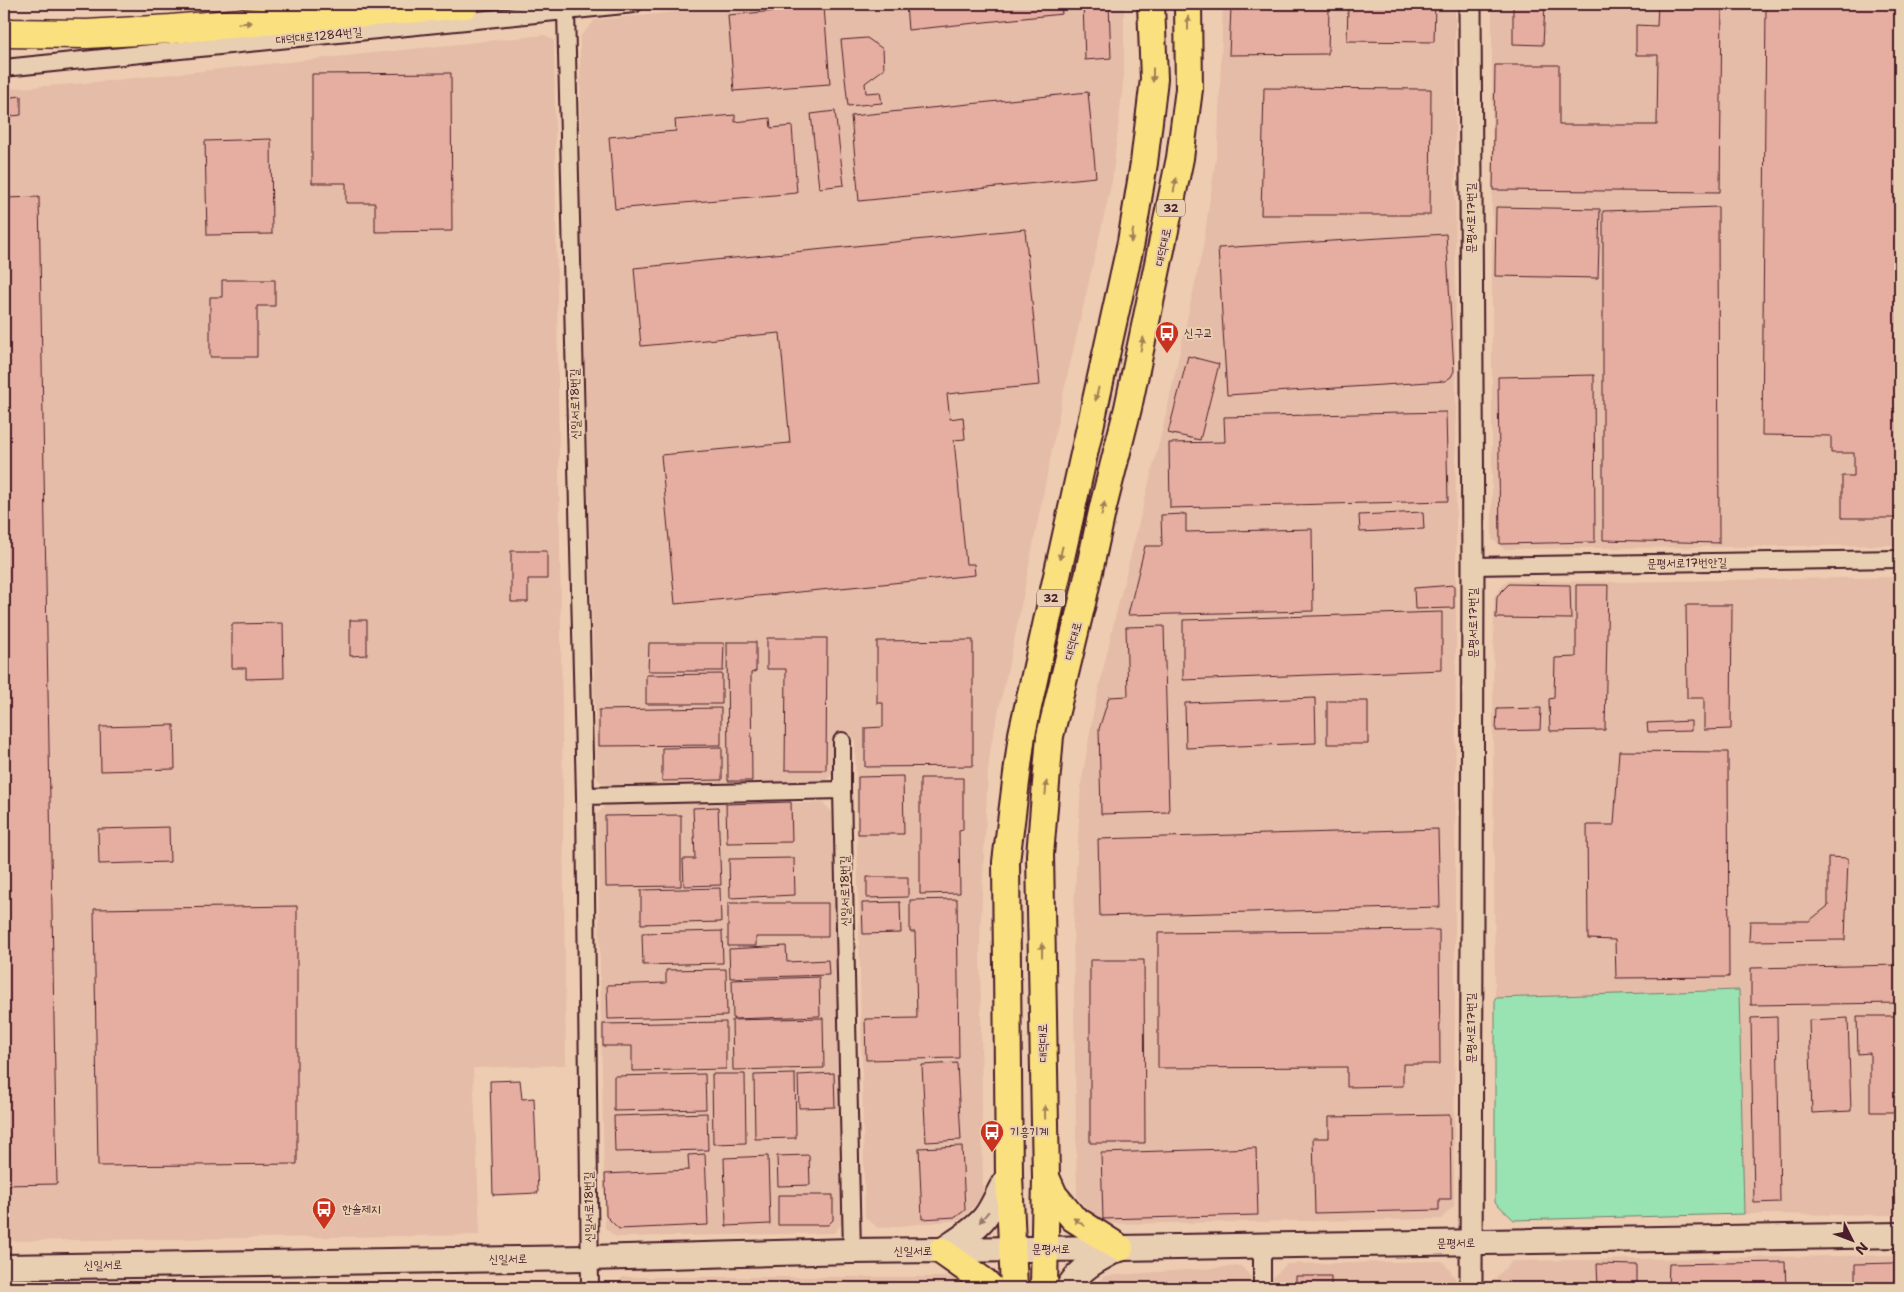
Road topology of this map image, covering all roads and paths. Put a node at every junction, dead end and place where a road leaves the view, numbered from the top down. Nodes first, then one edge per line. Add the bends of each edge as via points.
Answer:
1 (254, 4) edge
2 (466, 4) edge
3 (634, 4) edge
4 (1151, 4) edge
5 (1188, 4) edge
6 (1470, 4) edge
7 (566, 12) junction
8 (4, 31) edge
9 (4, 68) edge
10 (1900, 559) edge
11 (1473, 566) junction
12 (842, 741) dead end
13 (842, 790) junction
14 (585, 796) junction
15 (1010, 1176) junction
16 (1046, 1177) junction
17 (1900, 1235) edge
18 (1470, 1243) junction
19 (1262, 1246) junction
20 (1120, 1248) junction
21 (1012, 1249) junction
22 (1044, 1249) junction
23 (852, 1251) junction
24 (941, 1251) junction
25 (589, 1258) junction
26 (4, 1266) edge
27 (590, 1288) edge
28 (991, 1288) edge
29 (1014, 1288) edge
30 (1044, 1288) edge
31 (1068, 1288) edge
32 (1262, 1288) edge
33 (1470, 1288) edge

1 - 8 highway
8 -> 2 highway via 87,34
3 - 7 street, 대덕대로1284번길
4 -> 15 main road, 32 via 1154,79 1143,173 1131,242 1022,734 1006,862
16 -> 5 main road, 대덕대로 / 32 via 1040,855 1050,736 1128,408 1180,158 1189,89
6 - 11 street, 문평서로17번길
7 - 9 street, 대덕대로1284번길
7 - 14 street, 신일서로18번길
10 - 11 street, 문평서로17번안길
11 - 18 street, 문평서로17번길
12 - 13 street, 신일서로18번길
13 - 14 street
13 - 23 street, 신일서로18번길
14 - 25 street, 신일서로18번길
15 - 21 main road, 32
15 -> 24 main road via 984,1218
20 -> 16 main road via 1073,1218 1054,1195
16 - 22 main road, 대덕대로 / 32
17 - 18 main road, 문평서로
18 - 19 main road, 문평서로
18 - 33 street, 문평서로17번길
19 - 20 main road, 문평서로
19 - 32 street
20 - 22 main road, 문평서로
20 - 31 main road via 1088,1265
21 - 22 main road, 문평서로
21 - 24 main road, 신일서로
21 - 29 main road, 32
22 - 30 main road, 대덕대로 / 32
23 - 24 main road, 신일서로
23 - 25 main road, 신일서로
24 - 28 main road
25 - 26 main road, 신일서로
25 - 27 street, 신일서로18번길

